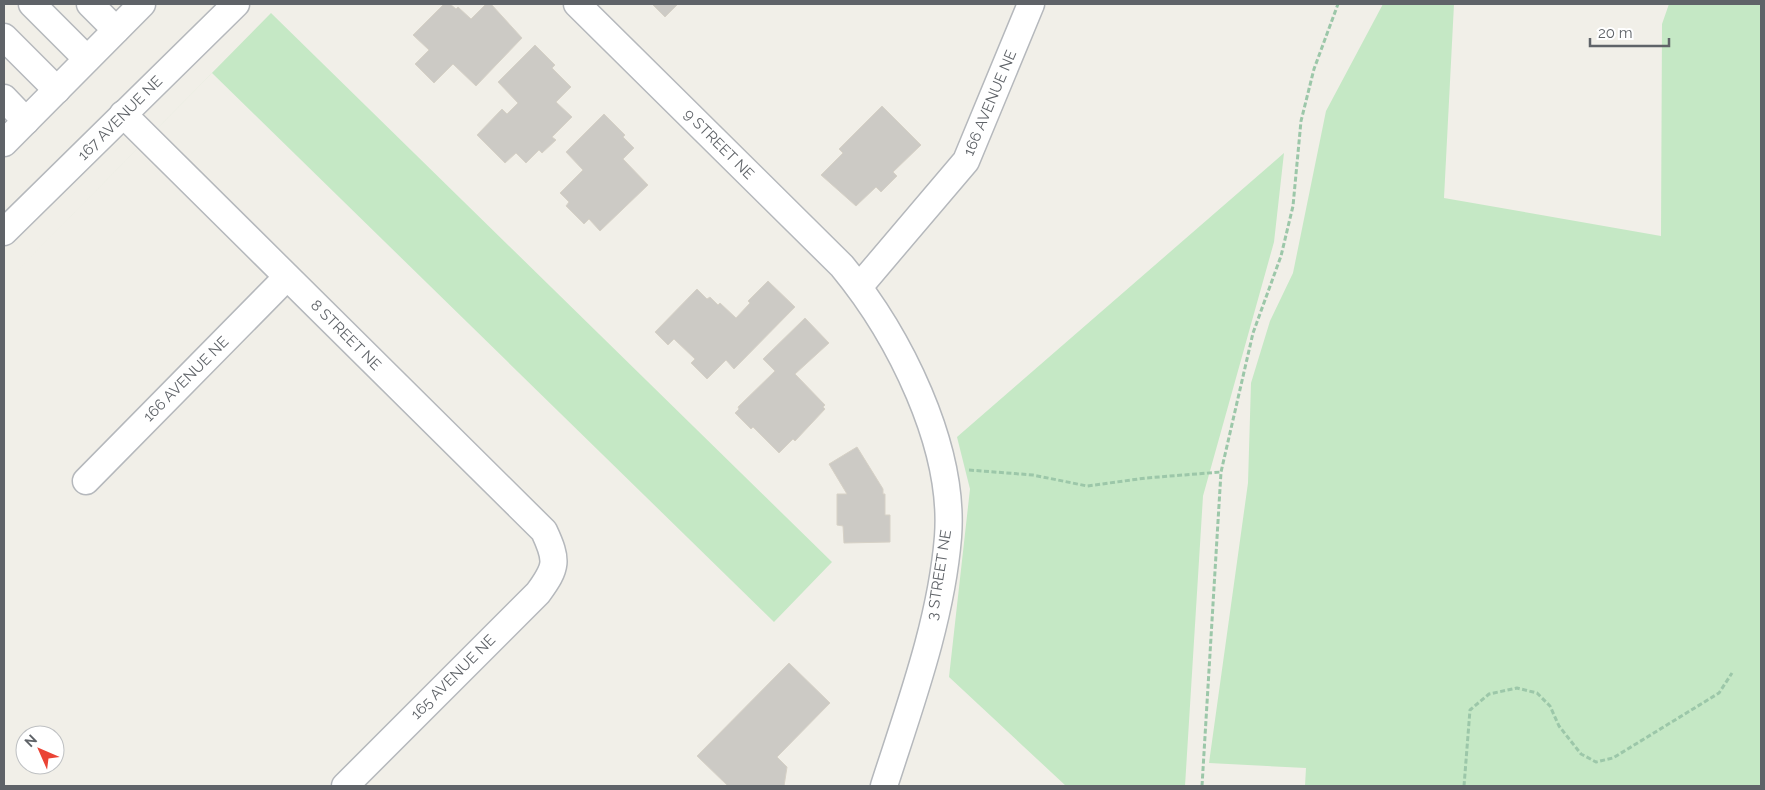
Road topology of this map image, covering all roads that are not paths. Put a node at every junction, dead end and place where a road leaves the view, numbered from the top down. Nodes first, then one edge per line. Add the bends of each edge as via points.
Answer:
1 (32, 4) edge
2 (90, 4) edge
3 (142, 4) edge
4 (236, 4) edge
5 (577, 4) edge
6 (1031, 4) edge
7 (116, 30) junction
8 (4, 37) edge
9 (88, 59) junction
10 (57, 90) junction
11 (4, 98) edge
12 (123, 114) junction
13 (26, 121) junction
14 (4, 142) edge
15 (4, 232) edge
16 (287, 277) junction
17 (859, 287) junction
18 (86, 481) dead end
19 (555, 564) joint
20 (345, 786) edge
21 (884, 786) edge

1 - 9 street
2 - 7 street
3 - 7 street
4 - 12 street, 167 AVENUE NE
5 - 17 street, 9 STREET NE via 842,266
6 - 17 street, 166 AVENUE NE via 966,162
7 - 9 street
8 - 10 street
9 - 10 street
10 - 13 street
11 - 13 street
12 - 15 street, 167 AVENUE NE
12 - 16 street, 8 STREET NE
13 - 14 street
16 - 18 street, 166 AVENUE NE
16 - 19 street, 8 STREET NE via 544,532
17 - 21 street, 3 STREET NE via 896,344 944,468 948,535 941,585 921,671
19 - 20 street, 165 AVENUE NE via 538,593

